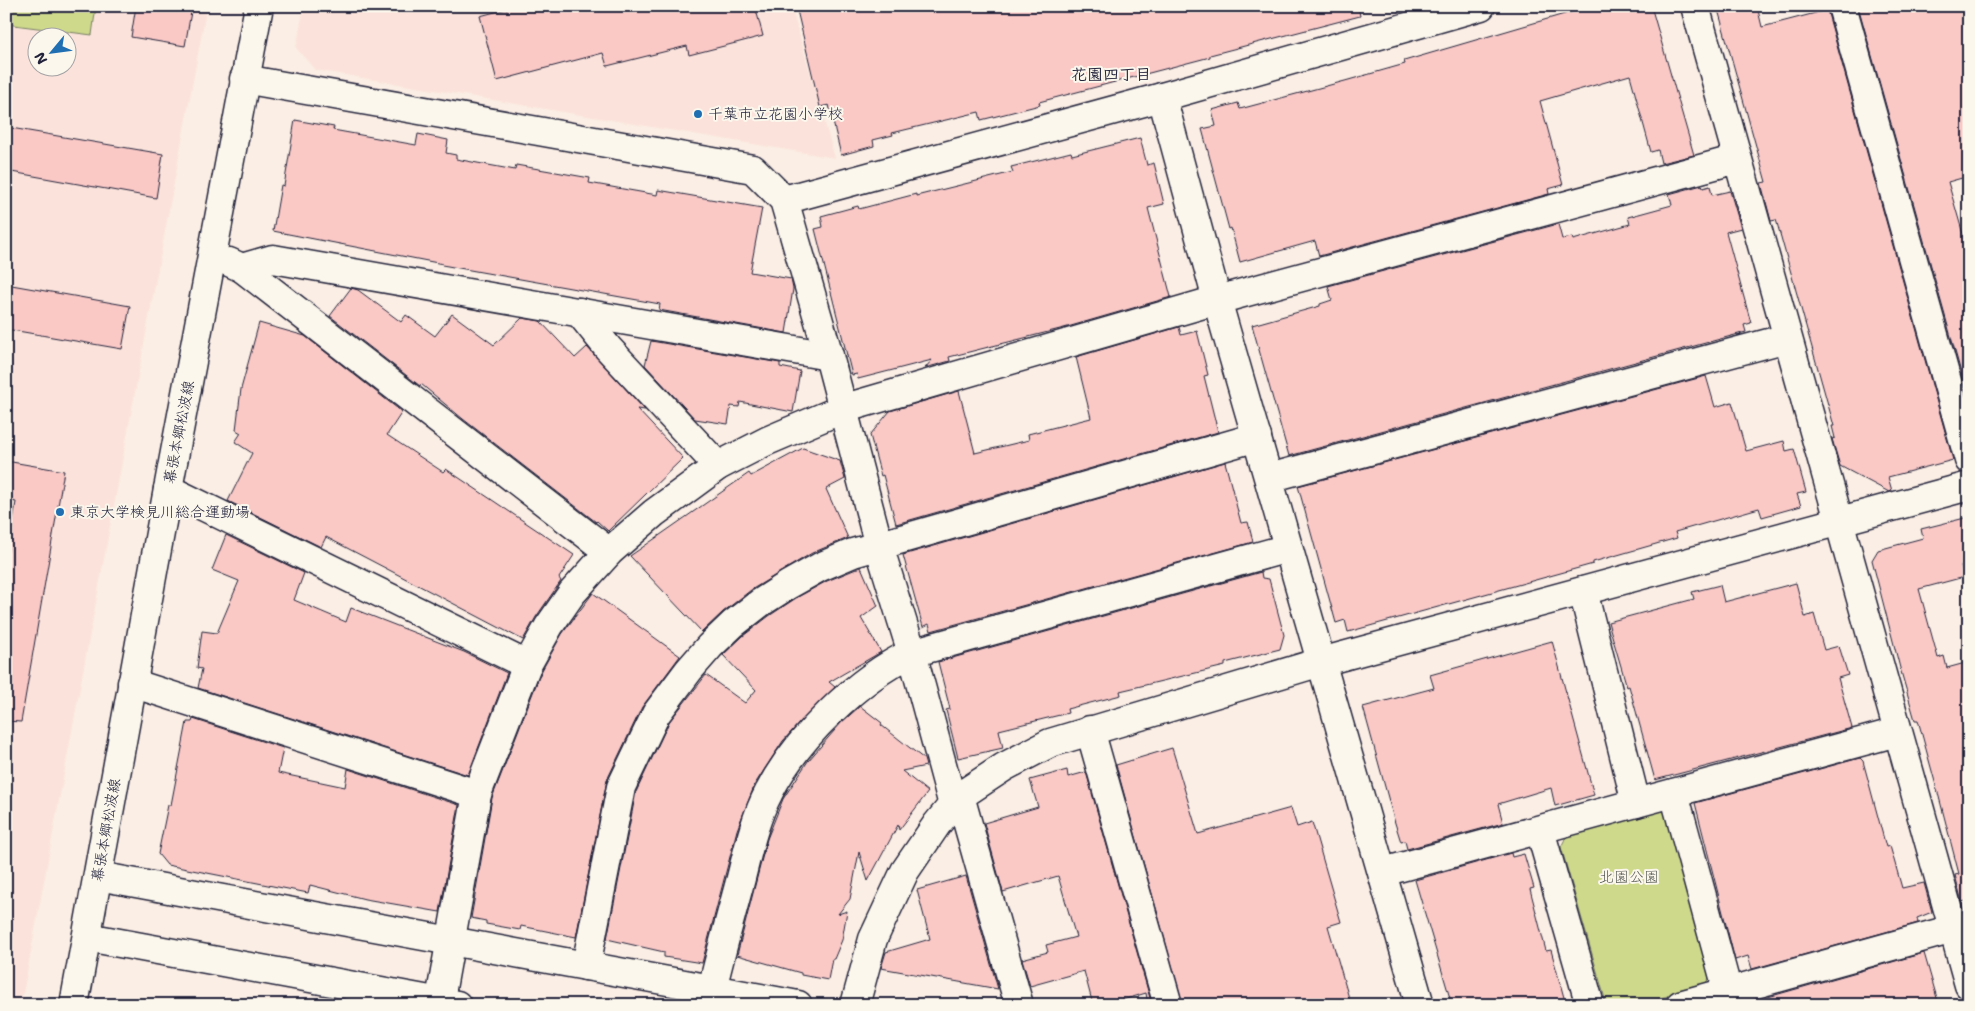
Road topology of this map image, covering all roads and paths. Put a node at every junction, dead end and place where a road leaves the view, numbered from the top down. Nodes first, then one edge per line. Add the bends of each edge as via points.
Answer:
1 (259, 6) edge
2 (1481, 6) edge
3 (1695, 6) edge
4 (1842, 6) edge
5 (244, 79) junction
6 (1162, 97) junction
7 (1737, 159) junction
8 (784, 200) junction
9 (213, 255) junction
10 (242, 268) junction
11 (1217, 300) junction
12 (579, 312) junction
13 (1787, 338) junction
14 (829, 356) junction
15 (842, 409) junction
16 (1257, 437) junction
17 (1969, 460) edge
18 (718, 466) junction
19 (1269, 478) junction
20 (1969, 486) edge
21 (168, 490) junction
22 (1840, 520) junction
23 (879, 546) junction
24 (1288, 548) junction
25 (609, 552) junction
26 (1583, 591) junction
27 (912, 653) junction
28 (1321, 662) junction
29 (527, 665) junction
30 (132, 683) junction
31 (1090, 730) junction
32 (1897, 732) junction
33 (1674, 793) junction
34 (477, 794) junction
35 (957, 800) junction
36 (1636, 803) junction
37 (1540, 830) junction
38 (1383, 872) junction
39 (98, 876) junction
40 (1953, 929) junction
41 (87, 937) junction
42 (451, 941) junction
43 (586, 966) junction
44 (1969, 985) edge
45 (712, 989) junction
46 (1728, 992) junction
47 (446, 1004) edge
48 (74, 1005) edge
49 (798, 1005) edge
50 (855, 1005) edge
51 (1019, 1005) edge
52 (1168, 1005) edge
53 (1420, 1005) edge
54 (1590, 1005) edge
55 (1680, 1005) edge

1 - 5 street, 幕張本郷松波線
2 - 6 street
3 - 7 street
4 - 17 street
5 - 8 street via 753,169
5 - 9 street, 幕張本郷松波線
6 - 8 street
6 - 11 street
7 - 11 street
7 - 13 street
8 - 14 street
9 - 10 street
9 - 21 street, 幕張本郷松波線
10 - 12 street via 273,259
10 - 25 street
11 - 15 street
11 - 16 street
12 - 14 street
12 - 18 street via 608,348
13 - 19 street
13 - 22 street
14 - 15 street
15 - 18 street
15 - 23 street
16 - 19 street
16 - 23 street
18 - 25 street via 654,513
19 - 24 street
20 - 22 street
21 - 29 street
21 - 30 street, 幕張本郷松波線
22 - 26 street
22 - 32 street
23 - 27 street
23 - 43 street via 820,567 760,603 710,646 656,714 621,787
24 - 27 street
24 - 28 street
25 - 29 street via 572,593
26 - 28 street
26 - 36 street
27 - 35 street
27 - 45 street via 869,677 834,709 786,764 769,792 748,852
28 - 31 street
28 - 38 street
29 - 34 street
30 - 34 street
30 - 39 street, 幕張本郷松波線
31 - 35 street via 1050,742 1004,767
31 - 52 street
32 - 33 street
32 - 40 street
33 - 36 street
33 - 46 street
34 - 42 street
35 - 50 street via 905,871 873,939
35 - 51 street
36 - 37 street
37 - 38 street
37 - 54 street
38 - 53 street
39 - 41 street, 幕張本郷松波線
39 - 42 street
40 - 44 street
40 - 46 street
41 - 47 street
41 - 48 street, 幕張本郷松波線
42 - 43 street
42 - 47 street
43 - 45 street
45 - 49 street
46 - 55 street

